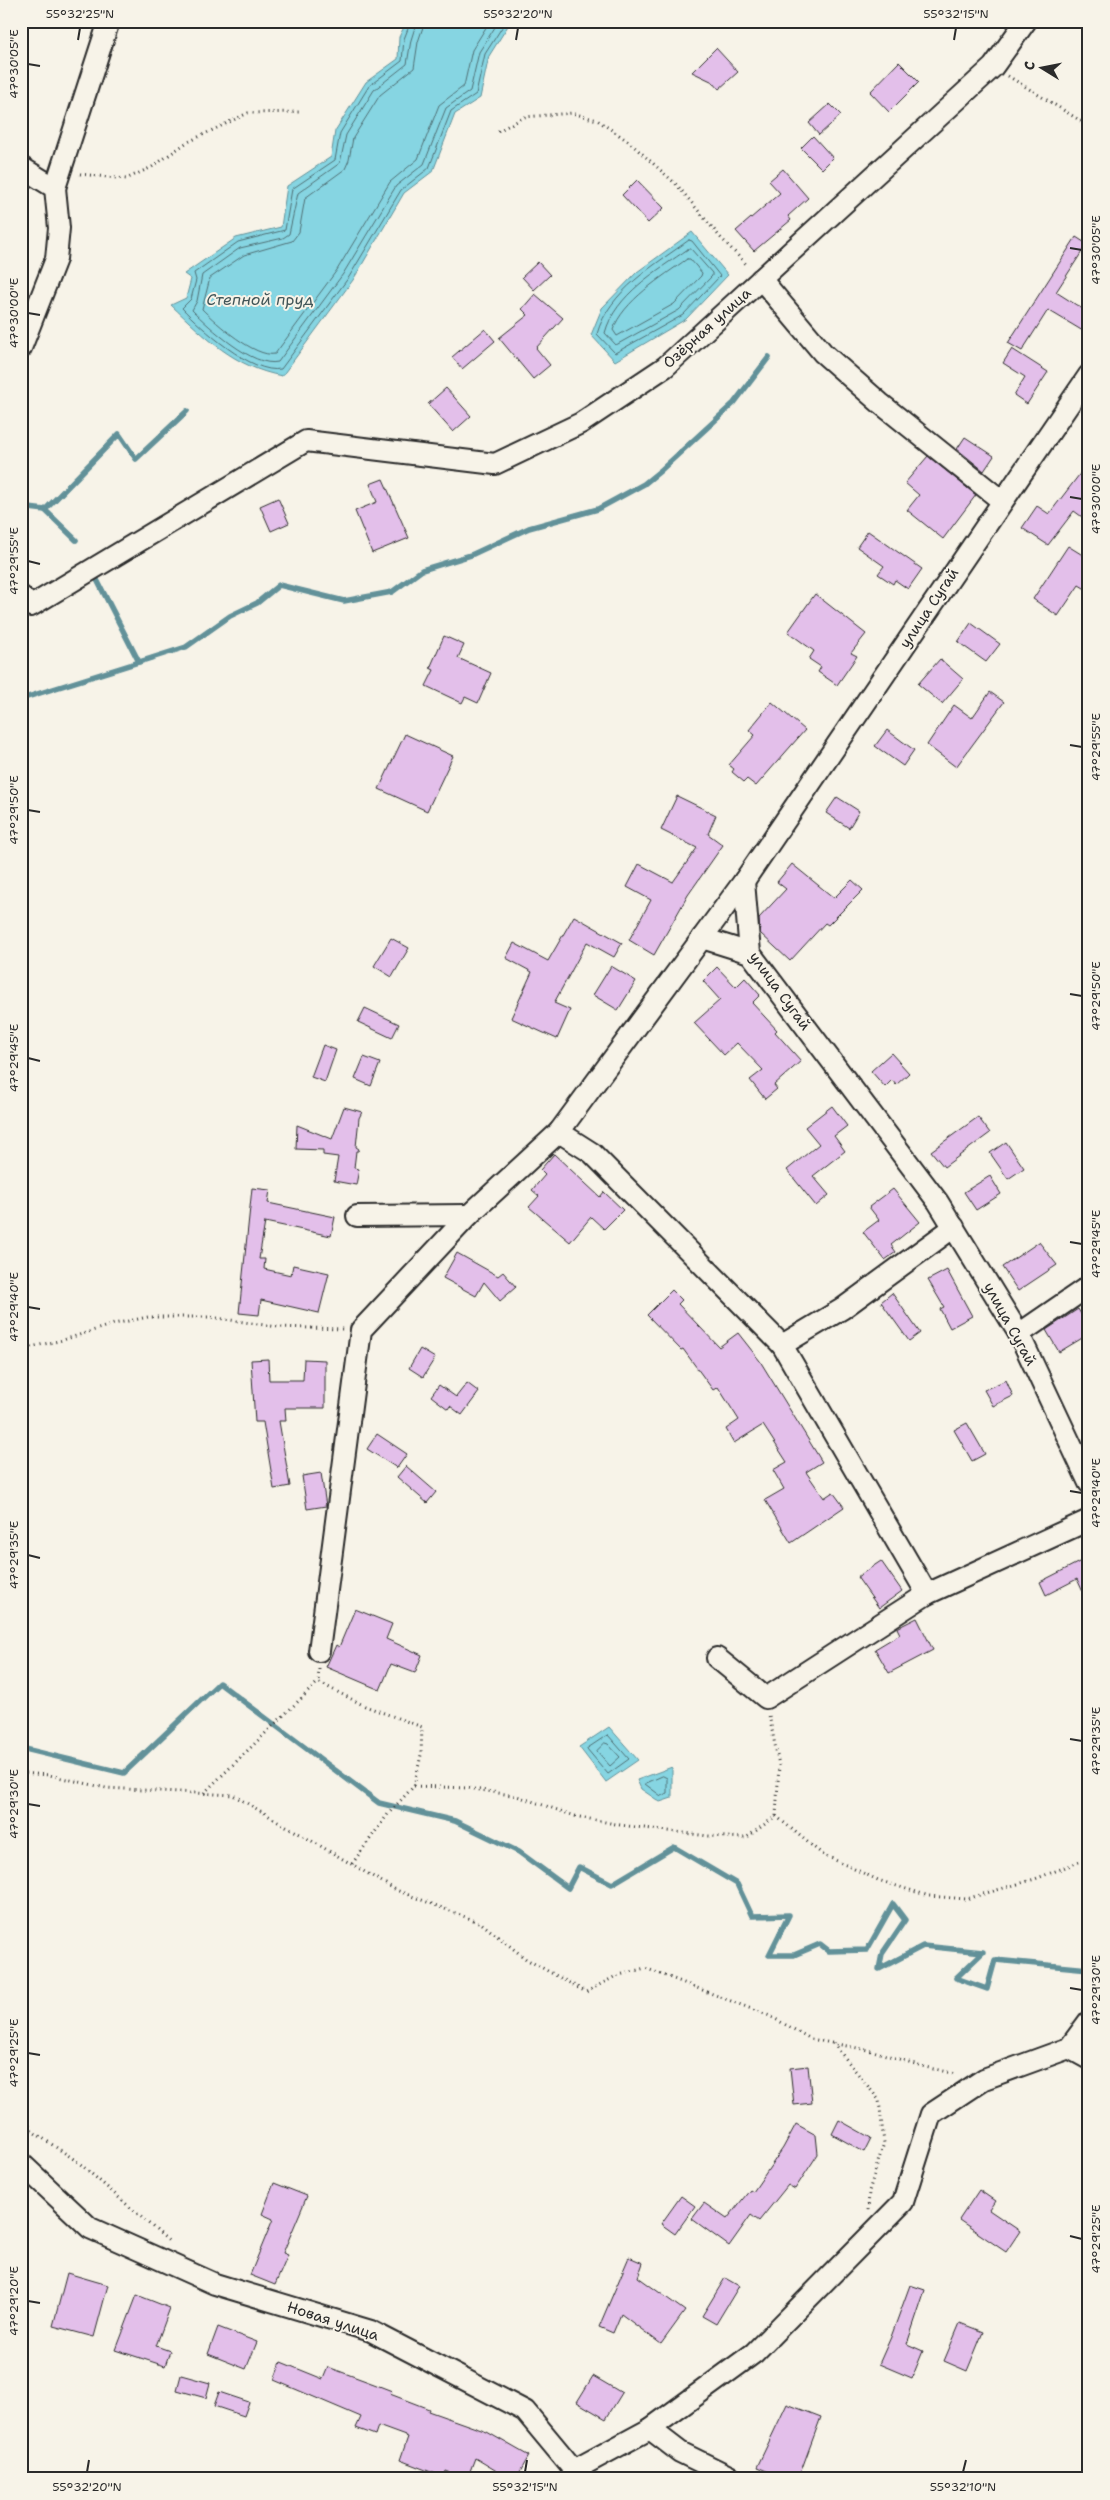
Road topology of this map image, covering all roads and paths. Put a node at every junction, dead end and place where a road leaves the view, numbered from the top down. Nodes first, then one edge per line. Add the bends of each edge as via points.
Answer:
1 (109, 21) edge
2 (1026, 21) edge
3 (993, 67) junction
4 (300, 112) dead end
5 (1089, 126) edge
6 (498, 131) dead end
7 (21, 168) edge
8 (58, 181) junction
9 (761, 279) junction
10 (21, 348) edge
11 (1089, 375) edge
12 (1002, 501) junction
13 (24, 605) edge
14 (744, 881) junction
15 (702, 938) junction
16 (750, 953) junction
17 (559, 1132) junction
18 (469, 1215) junction
19 (357, 1216) dead end
20 (954, 1227) junction
21 (1089, 1286) edge
22 (361, 1330) junction
23 (1019, 1334) junction
24 (782, 1345) junction
25 (21, 1349) edge
26 (1089, 1483) edge
27 (1089, 1520) edge
28 (927, 1594) junction
29 (319, 1651) joint
30 (717, 1658) dead end
31 (318, 1682) junction
32 (766, 1698) junction
33 (21, 1773) edge
34 (414, 1786) junction
35 (203, 1793) junction
36 (776, 1816) junction
37 (1089, 1858) edge
38 (352, 1864) junction
39 (1089, 2021) edge
40 (833, 2043) junction
41 (1068, 2048) junction
42 (1089, 2059) edge
43 (984, 2079) junction
44 (21, 2113) edge
45 (21, 2163) edge
46 (865, 2241) junction
47 (172, 2243) dead end
48 (650, 2429) junction
49 (572, 2474) edge
50 (735, 2479) edge

1 - 8 street
2 - 3 street, Озёрная улица
3 - 5 path
3 - 9 street, Озёрная улица
4 - 8 path via 248,113 186,143 126,179
6 - 9 path via 525,117 572,113 598,120 628,141 677,185 720,237
7 - 8 street
8 - 10 street via 56,259
9 - 12 street via 823,353
9 - 13 street, Озёрная улица via 665,366 581,423 495,464 306,441
11 - 12 street, улица Сугай
12 - 14 street, улица Сугай
14 - 15 street
14 - 16 street, улица Сугай
15 - 16 street
15 - 17 street
16 - 20 street, улица Сугай
17 - 18 street
17 - 24 street via 592,1153
18 - 19 street
18 - 22 street
20 - 23 street, улица Сугай
20 - 24 street via 842,1309
21 - 23 street
22 - 25 path via 278,1327 210,1317 148,1318
22 - 29 street
23 - 26 street, улица Сугай
24 - 28 street
27 - 28 street
28 - 32 street
29 - 31 path
30 - 32 street
31 - 34 path via 365,1706 422,1727 421,1755
31 - 35 path
32 - 36 path via 779,1765
33 - 35 path via 106,1788
34 - 36 path via 468,1788 516,1796 575,1816 708,1836 746,1838
34 - 38 path via 388,1814
35 - 38 path via 233,1795
36 - 37 path via 822,1854 878,1880 929,1896 966,1899 1035,1879
38 - 40 path via 396,1890 481,1923 526,1960 586,1992 616,1976 645,1968 770,2016 811,2038
39 - 41 street
40 - 43 path
40 - 46 path via 878,2100 884,2143 870,2191
41 - 42 street
41 - 43 street
43 - 46 street via 931,2114 904,2202
44 - 47 path via 32,2131 78,2162
45 - 49 street, Новая улица via 90,2228 215,2284 371,2331 525,2411
46 - 48 street via 754,2353
48 - 49 street
48 - 50 street via 680,2452

